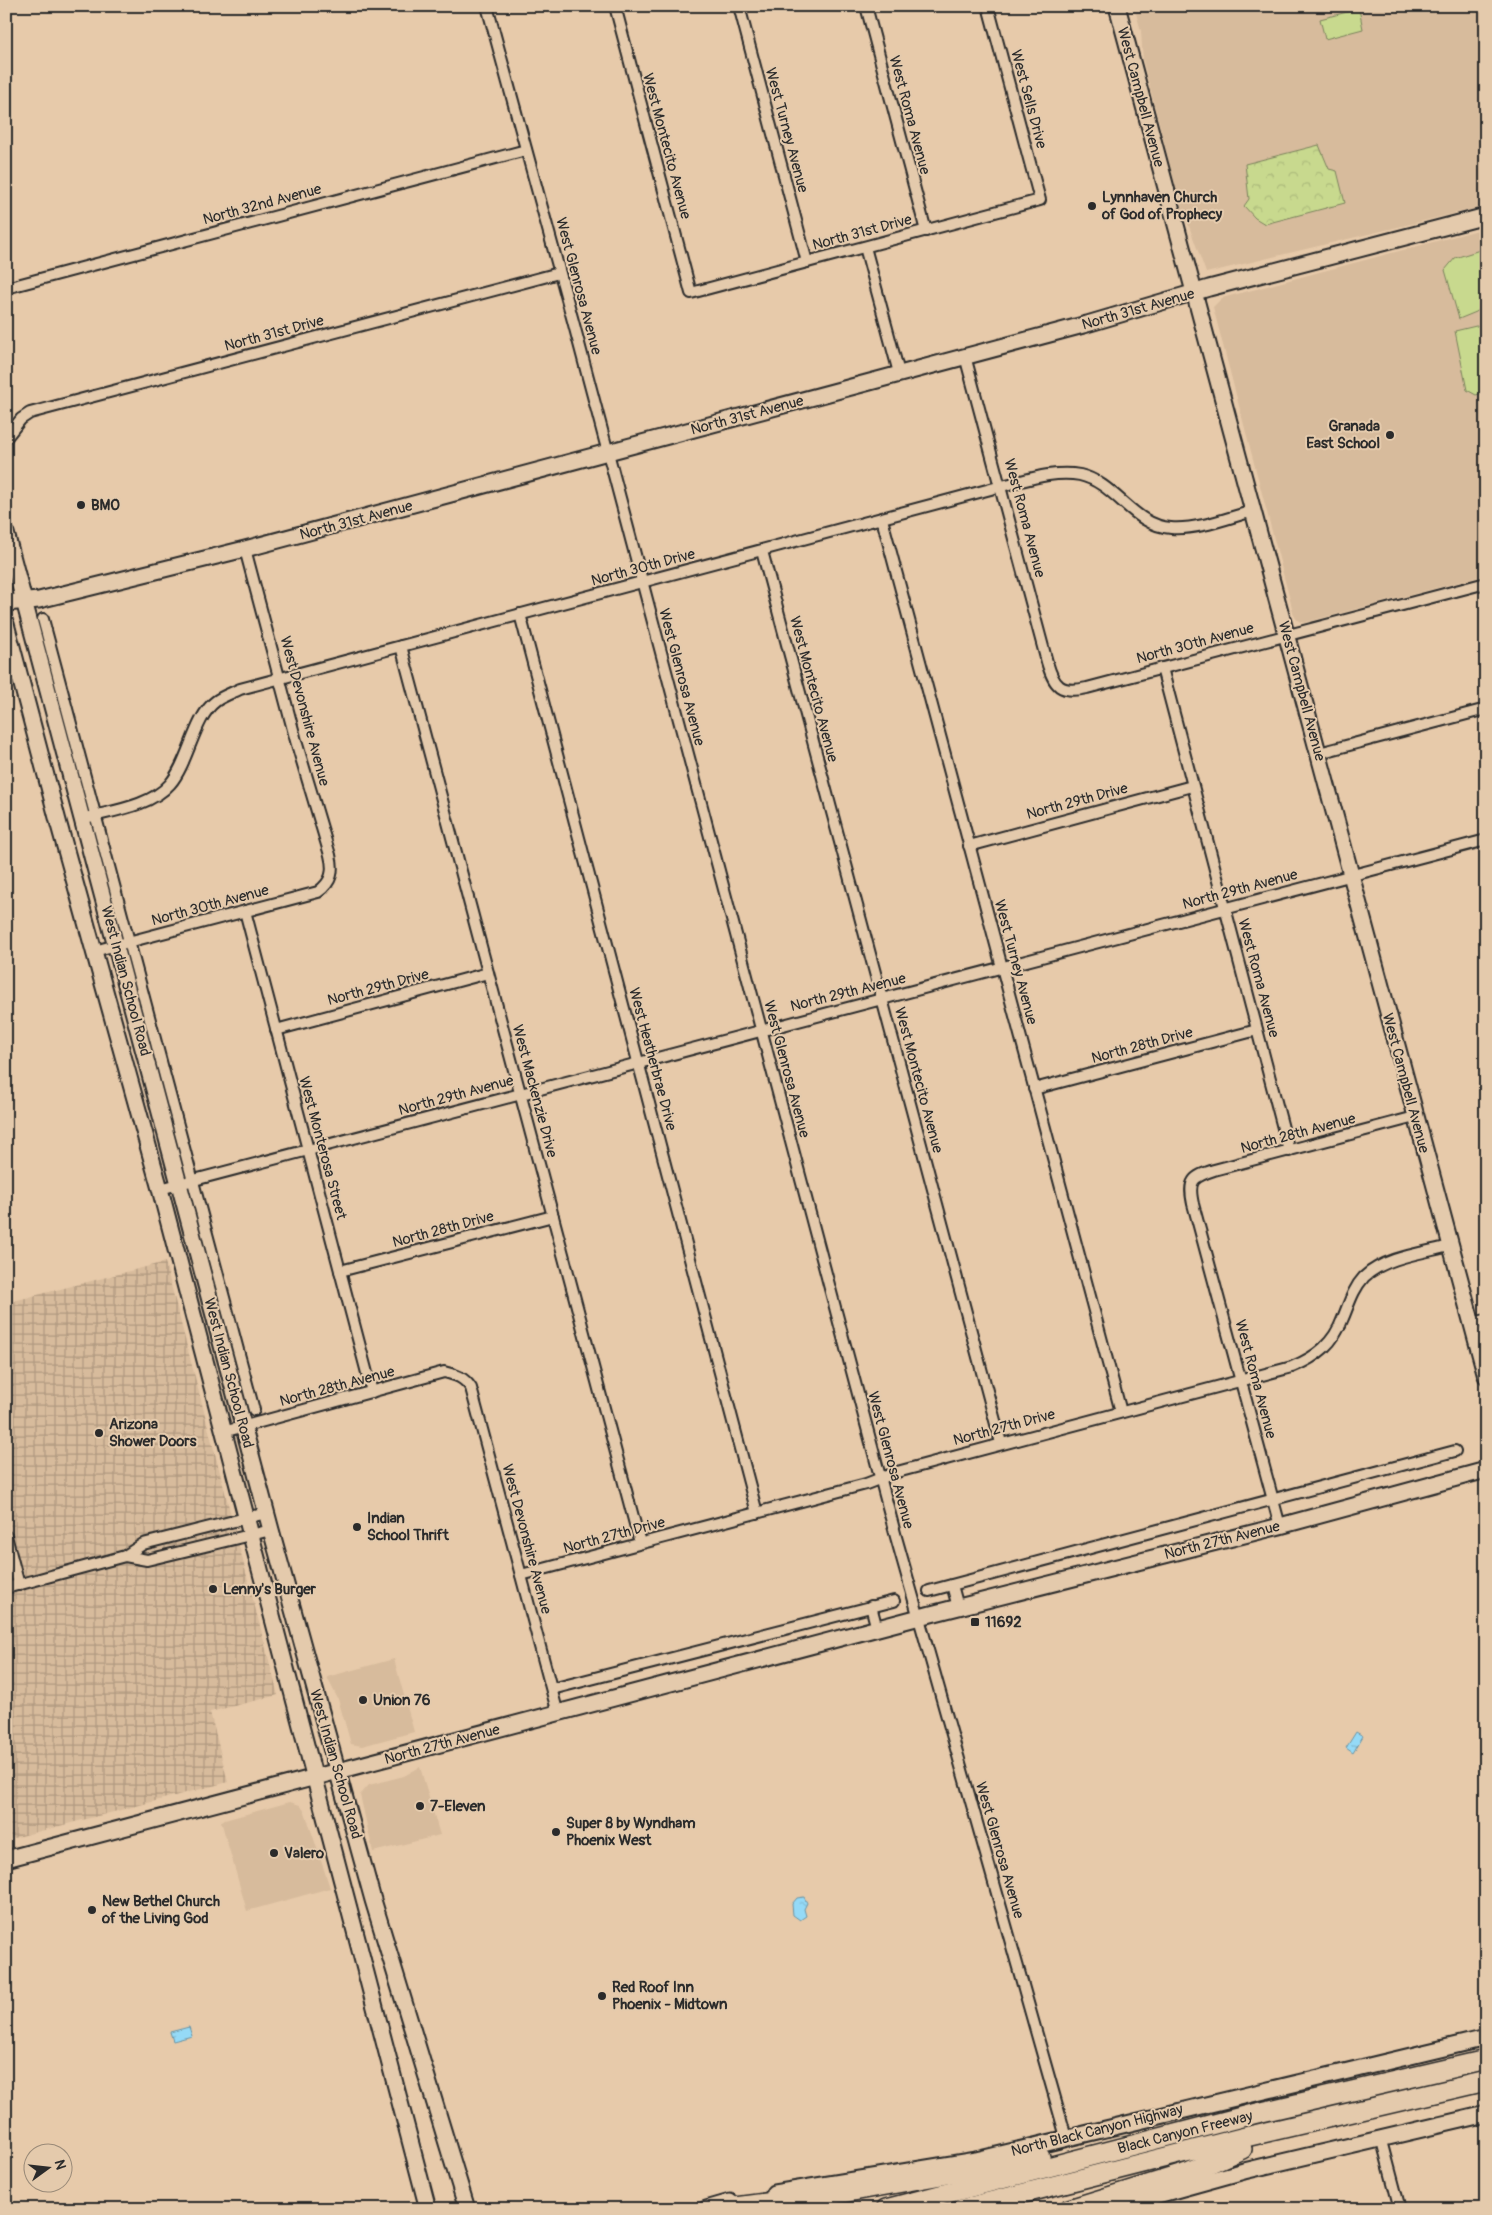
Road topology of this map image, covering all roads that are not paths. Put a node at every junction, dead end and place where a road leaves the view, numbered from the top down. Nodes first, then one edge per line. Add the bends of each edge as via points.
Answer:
1 (487, 6) edge
2 (615, 6) edge
3 (738, 6) edge
4 (866, 6) edge
5 (988, 6) edge
6 (1117, 6) edge
7 (526, 150) junction
8 (1040, 200) joint
9 (1486, 216) edge
10 (926, 231) junction
11 (865, 247) junction
12 (807, 262) junction
13 (560, 273) junction
14 (6, 288) edge
15 (691, 293) joint
16 (1194, 293) junction
17 (965, 356) junction
18 (899, 373) junction
19 (6, 438) edge
20 (607, 453) junction
21 (1002, 486) junction
22 (1253, 511) junction
23 (882, 519) junction
24 (6, 532) edge
25 (245, 549) junction
26 (762, 551) junction
27 (642, 583) junction
28 (1486, 583) edge
29 (24, 601) junction
30 (6, 603) edge
31 (520, 614) junction
32 (43, 619) dead end
33 (6, 624) edge
34 (1286, 634) junction
35 (401, 646) junction
36 (1162, 668) junction
37 (279, 677) junction
38 (1058, 686) joint
39 (1486, 709) edge
40 (1319, 753) junction
41 (1192, 786) junction
42 (89, 817) junction
43 (1486, 840) edge
44 (969, 846) junction
45 (1350, 876) junction
46 (330, 881) joint
47 (1225, 908) junction
48 (245, 911) junction
49 (123, 943) junction
50 (94, 951) junction
51 (1002, 967) junction
52 (488, 973) junction
53 (882, 998) junction
54 (762, 1029) junction
55 (276, 1030) junction
56 (1257, 1030) junction
57 (639, 1062) junction
58 (1034, 1089) junction
59 (520, 1094) junction
60 (1415, 1117) junction
61 (308, 1150) junction
62 (1289, 1151) junction
63 (186, 1182) junction
64 (1192, 1182) joint
65 (160, 1189) junction
66 (553, 1216) junction
67 (1450, 1246) junction
68 (340, 1271) junction
69 (1479, 1321) edge
70 (459, 1375) joint
71 (1486, 1376) edge
72 (1241, 1380) junction
73 (372, 1392) junction
74 (254, 1410) dead end
75 (1121, 1412) junction
76 (243, 1426) junction
77 (223, 1432) junction
78 (1001, 1444) junction
79 (1455, 1452) dead end
80 (1486, 1470) edge
81 (881, 1478) junction
82 (1274, 1500) junction
83 (266, 1513) junction
84 (757, 1513) junction
85 (246, 1518) junction
86 (1280, 1526) junction
87 (271, 1530) junction
88 (250, 1535) junction
89 (6, 1536) edge
90 (640, 1543) junction
91 (125, 1556) junction
92 (520, 1575) junction
93 (19, 1585) junction
94 (952, 1585) junction
95 (6, 1588) edge
96 (929, 1590) dead end
97 (894, 1601) dead end
98 (871, 1606) junction
99 (958, 1607) junction
100 (920, 1617) junction
101 (877, 1629) junction
102 (552, 1689) junction
103 (558, 1714) junction
104 (338, 1771) junction
105 (314, 1778) junction
106 (6, 1859) edge
107 (1486, 2038) edge
108 (1486, 2060) edge
109 (1486, 2071) edge
110 (1486, 2081) edge
111 (1486, 2091) edge
112 (1486, 2114) edge
113 (1066, 2137) junction
114 (1381, 2137) junction
115 (1242, 2149) junction
116 (1104, 2152) junction
117 (948, 2193) junction
118 (428, 2209) edge
119 (467, 2209) edge
120 (706, 2209) edge
121 (720, 2209) edge
122 (886, 2209) edge
123 (962, 2209) edge
124 (1004, 2209) edge
125 (1069, 2209) edge
126 (1107, 2209) edge
127 (1400, 2209) edge

1 - 7 street, West Glenrosa Avenue
2 - 15 street, West Montecito Avenue
3 - 12 street, West Turney Avenue
4 - 10 street, West Roma Avenue
5 - 8 street, West Sells Drive
6 - 16 main road, West Campbell Avenue
7 - 13 street, West Glenrosa Avenue
7 - 14 street, North 32nd Avenue
8 - 10 street, North 31st Drive
9 - 16 main road, North 31st Avenue
10 - 11 street, North 31st Drive
11 - 12 street, North 31st Drive
11 - 18 street
12 - 15 street, North 31st Drive
13 - 19 street, North 31st Drive via 30,413
13 - 20 street, West Glenrosa Avenue
16 - 17 main road, North 31st Avenue
16 - 22 main road, West Campbell Avenue
17 - 18 main road, North 31st Avenue
17 - 21 street, West Roma Avenue
18 - 20 main road, North 31st Avenue
20 - 25 main road, North 31st Avenue
20 - 27 street, West Glenrosa Avenue
21 - 22 street, North 30th Drive via 1046,475 1082,475 1105,485 1148,522 1170,529 1196,526
21 - 23 street, North 30th Drive
21 - 38 street, West Roma Avenue via 1047,662
22 - 34 main road, West Campbell Avenue
23 - 26 street, North 30th Drive
23 - 44 street, West Turney Avenue
24 - 29 main road, West Indian School Road
25 - 29 main road, North 31st Avenue
25 - 37 street, West Devonshire Avenue
26 - 27 street, North 30th Drive
26 - 53 street, West Montecito Avenue
27 - 31 street, North 30th Drive
27 - 54 street, West Glenrosa Avenue
28 - 34 street, North 30th Avenue
29 - 30 main road, North 31st Avenue
29 - 42 main road, West Indian School Road
31 - 35 street, North 30th Drive
31 - 57 street, West Heatherbrae Drive
32 - 42 street, West Indian School Road
33 - 50 main road, West Indian School Road
34 - 36 street, North 30th Avenue
34 - 40 main road, West Campbell Avenue
35 - 37 street, North 30th Drive
35 - 52 street, West Mackenzie Drive
36 - 38 street, North 30th Avenue via 1079,690
36 - 41 street, West Roma Avenue
37 - 42 street, North 30th Drive via 240,689 215,702 202,719 186,758 170,785 138,804
37 - 46 street, West Devonshire Avenue via 330,855
39 - 40 street
40 - 45 main road, West Campbell Avenue
41 - 44 street, North 29th Drive
41 - 47 street, West Roma Avenue
42 - 49 main road, West Indian School Road
43 - 45 street, North 29th Avenue
44 - 51 street, West Turney Avenue
45 - 47 street, North 29th Avenue
45 - 60 main road, West Campbell Avenue
46 - 48 street, North 30th Avenue via 318,892
47 - 51 street, North 29th Avenue
47 - 56 street, West Roma Avenue
48 - 49 street, North 30th Avenue
48 - 55 street, West Monterosa Street
49 - 50 street, North 30th Avenue
49 - 63 main road, West Indian School Road
50 - 65 main road, West Indian School Road
51 - 53 street, North 29th Avenue
51 - 58 street, West Turney Avenue
52 - 55 street, North 29th Drive
52 - 59 street, West Mackenzie Drive
53 - 54 street, North 29th Avenue
53 - 78 street, West Montecito Avenue
54 - 57 street, North 29th Avenue
54 - 81 street, West Glenrosa Avenue
55 - 61 street, West Monterosa Street
56 - 58 street, North 28th Drive
56 - 62 street, West Roma Avenue
57 - 59 street, North 29th Avenue
57 - 84 street, West Heatherbrae Drive
58 - 75 street, West Turney Avenue
59 - 61 street, North 29th Avenue
59 - 66 street, West Mackenzie Drive
60 - 62 street, North 28th Avenue
60 - 67 main road, West Campbell Avenue
61 - 63 street, North 29th Avenue
61 - 68 street, West Monterosa Street
62 - 64 street, North 28th Avenue via 1205,1173
63 - 65 street, North 29th Avenue
63 - 74 street, West Indian School Road
63 - 76 main road, West Indian School Road
64 - 72 street, West Roma Avenue via 1190,1192
65 - 77 main road, West Indian School Road
66 - 68 street, North 28th Drive
66 - 90 street, West Mackenzie Drive
67 - 69 main road, West Campbell Avenue
67 - 72 street, North 27th Drive via 1388,1262 1376,1269 1357,1286 1336,1334 1316,1355 1292,1367
68 - 73 street, West Monterosa Street
69 - 71 main road, West Campbell Avenue
70 - 73 street, North 28th Avenue via 444,1372
70 - 92 street, West Devonshire Avenue via 471,1388
72 - 75 street, North 27th Drive
72 - 82 street, West Roma Avenue
73 - 76 street, North 28th Avenue
75 - 78 street, North 27th Drive
76 - 77 street, North 28th Avenue
76 - 83 main road, West Indian School Road
77 - 85 main road, West Indian School Road
78 - 81 street, North 27th Drive
79 - 82 street, North 27th Avenue
80 - 86 main road, North 27th Avenue
81 - 84 street, North 27th Drive
81 - 100 street, West Glenrosa Avenue
82 - 86 street, West Roma Avenue
82 - 94 street, North 27th Avenue
83 - 85 street
83 - 87 main road, West Indian School Road
84 - 90 street, North 27th Drive
85 - 88 main road, West Indian School Road
85 - 91 street via 143,1544
86 - 99 main road, North 27th Avenue
87 - 88 street
87 - 104 main road, West Indian School Road
88 - 91 street via 147,1560
88 - 105 main road, West Indian School Road
89 - 93 street
90 - 92 street, North 27th Drive
91 - 93 street
92 - 102 street, West Devonshire Avenue
93 - 95 street
94 - 96 street, North 27th Avenue
94 - 99 street
97 - 98 street
98 - 101 street
98 - 102 street
99 - 100 main road, North 27th Avenue
100 - 101 main road, North 27th Avenue
100 - 113 street, West Glenrosa Avenue
101 - 103 main road, North 27th Avenue
102 - 103 street, West Devonshire Avenue
103 - 104 main road, North 27th Avenue
104 - 105 main road, North 27th Avenue
104 - 119 main road, West Indian School Road via 373,1900
105 - 106 main road, North 27th Avenue
105 - 118 main road, West Indian School Road
107 - 113 main road, North Black Canyon Highway
108 - 116 highway, Black Canyon Freeway
109 - 117 highway via 974,2195
110 - 123 highway via 1241,2138
111 - 115 highway, Black Canyon Freeway
112 - 114 main road
113 - 120 main road, North Black Canyon Highway via 976,2160 764,2194
114 - 126 main road
114 - 127 street
115 - 124 highway, Black Canyon Freeway
115 - 125 highway via 1190,2172
116 - 117 highway, Black Canyon Freeway
116 - 121 highway via 1038,2158 848,2192
117 - 122 highway, Black Canyon Freeway

